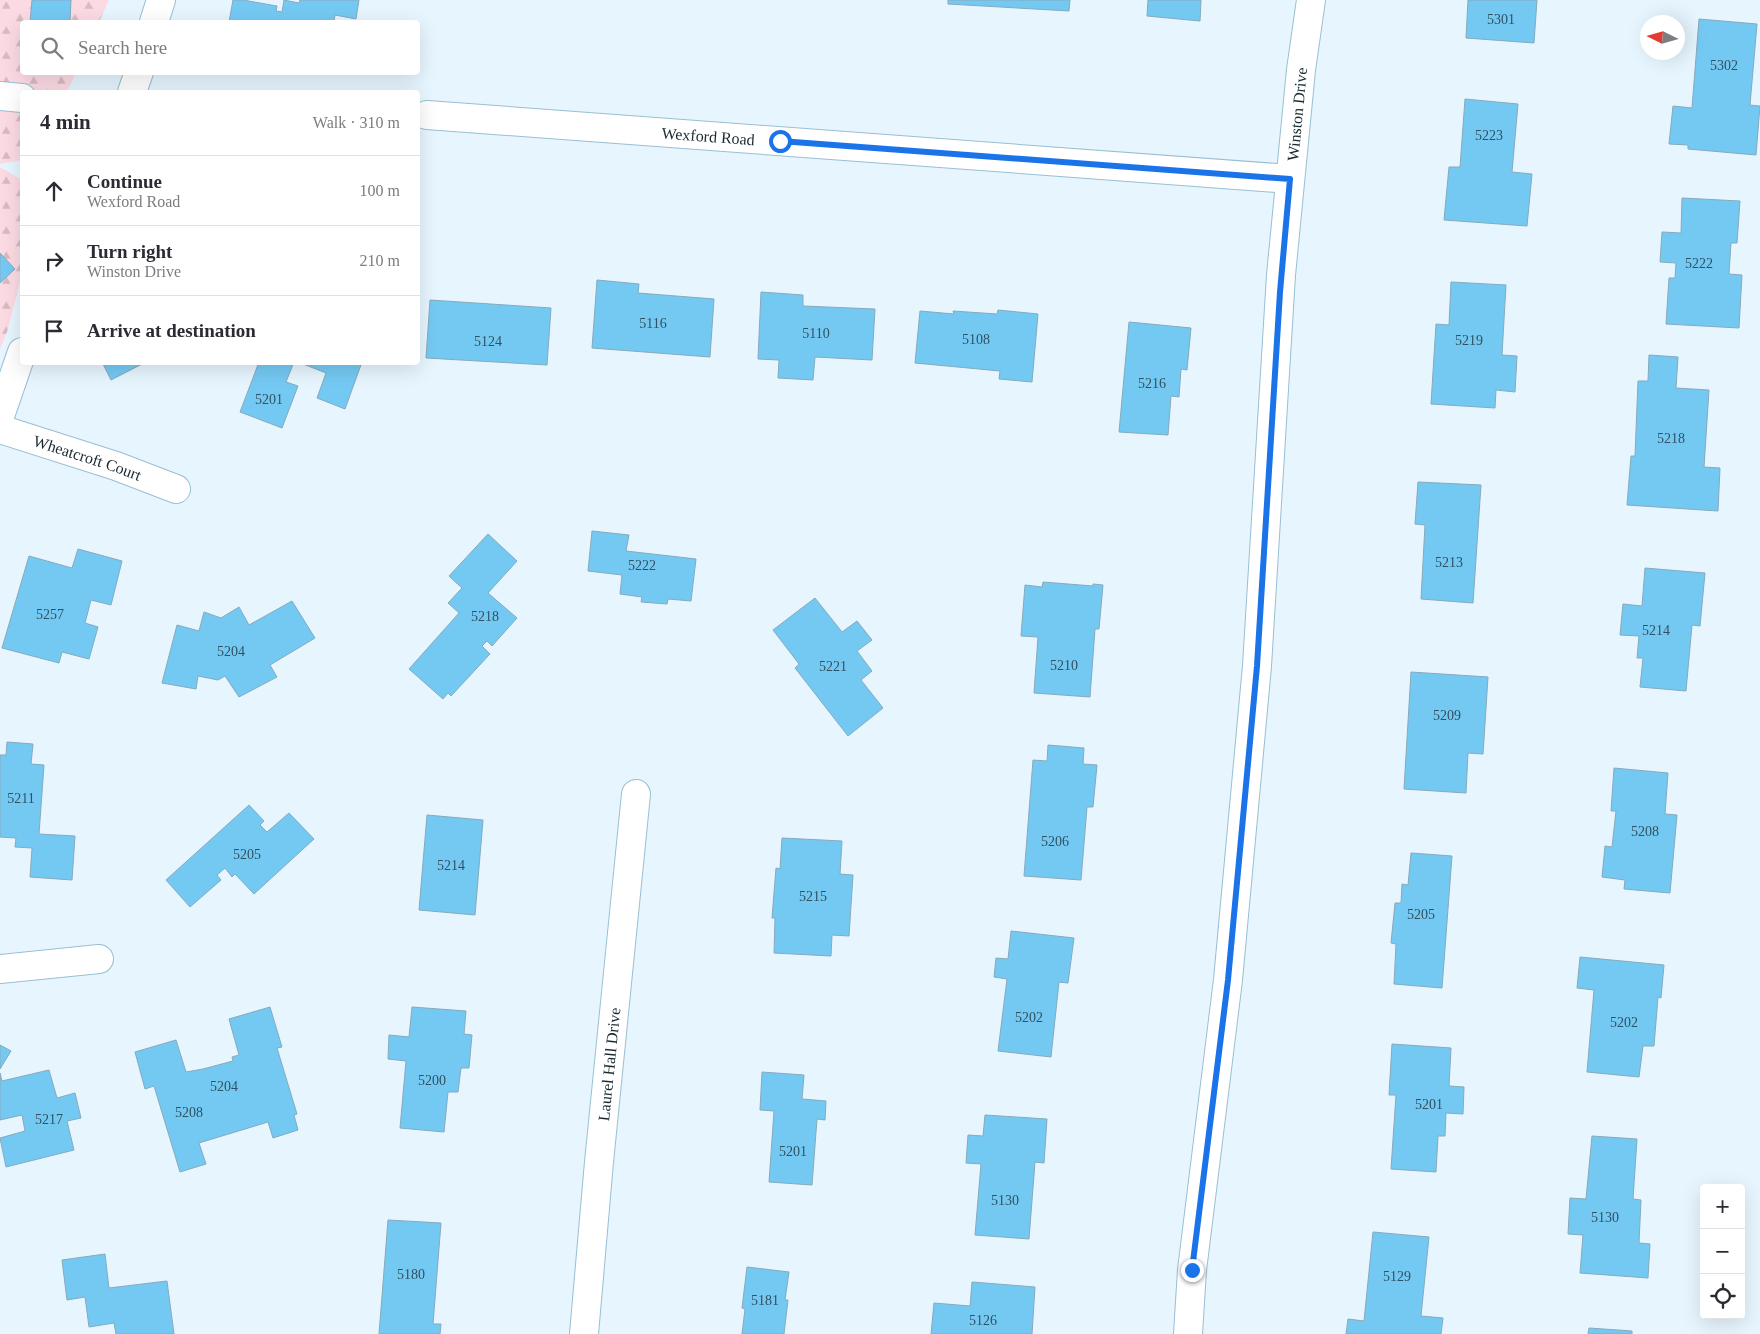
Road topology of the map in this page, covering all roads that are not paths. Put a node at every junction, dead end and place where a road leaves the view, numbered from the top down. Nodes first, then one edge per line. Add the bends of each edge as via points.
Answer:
1 (161, 0) edge
2 (1311, 0) edge
3 (155, 20) edge
4 (138, 75) edge
5 (133, 90) edge
6 (0, 96) edge
7 (20, 98) edge
8 (427, 115) dead end
9 (1290, 179) junction
10 (20, 358) edge
11 (0, 416) edge
12 (0, 429) edge
13 (176, 489) dead end
14 (636, 794) dead end
15 (99, 959) dead end
16 (0, 969) edge
17 (584, 1334) edge
18 (1188, 1334) edge

1 - 3 street
2 - 9 street, Winston Drive
4 - 5 street
6 - 7 street
8 - 9 street, Wexford Road
9 - 18 street, Winston Drive via 1257,666 1228,980 1193,1261
10 - 11 street
12 - 13 street, Wheatcroft Court
14 - 17 street, Laurel Hall Drive
15 - 16 street

